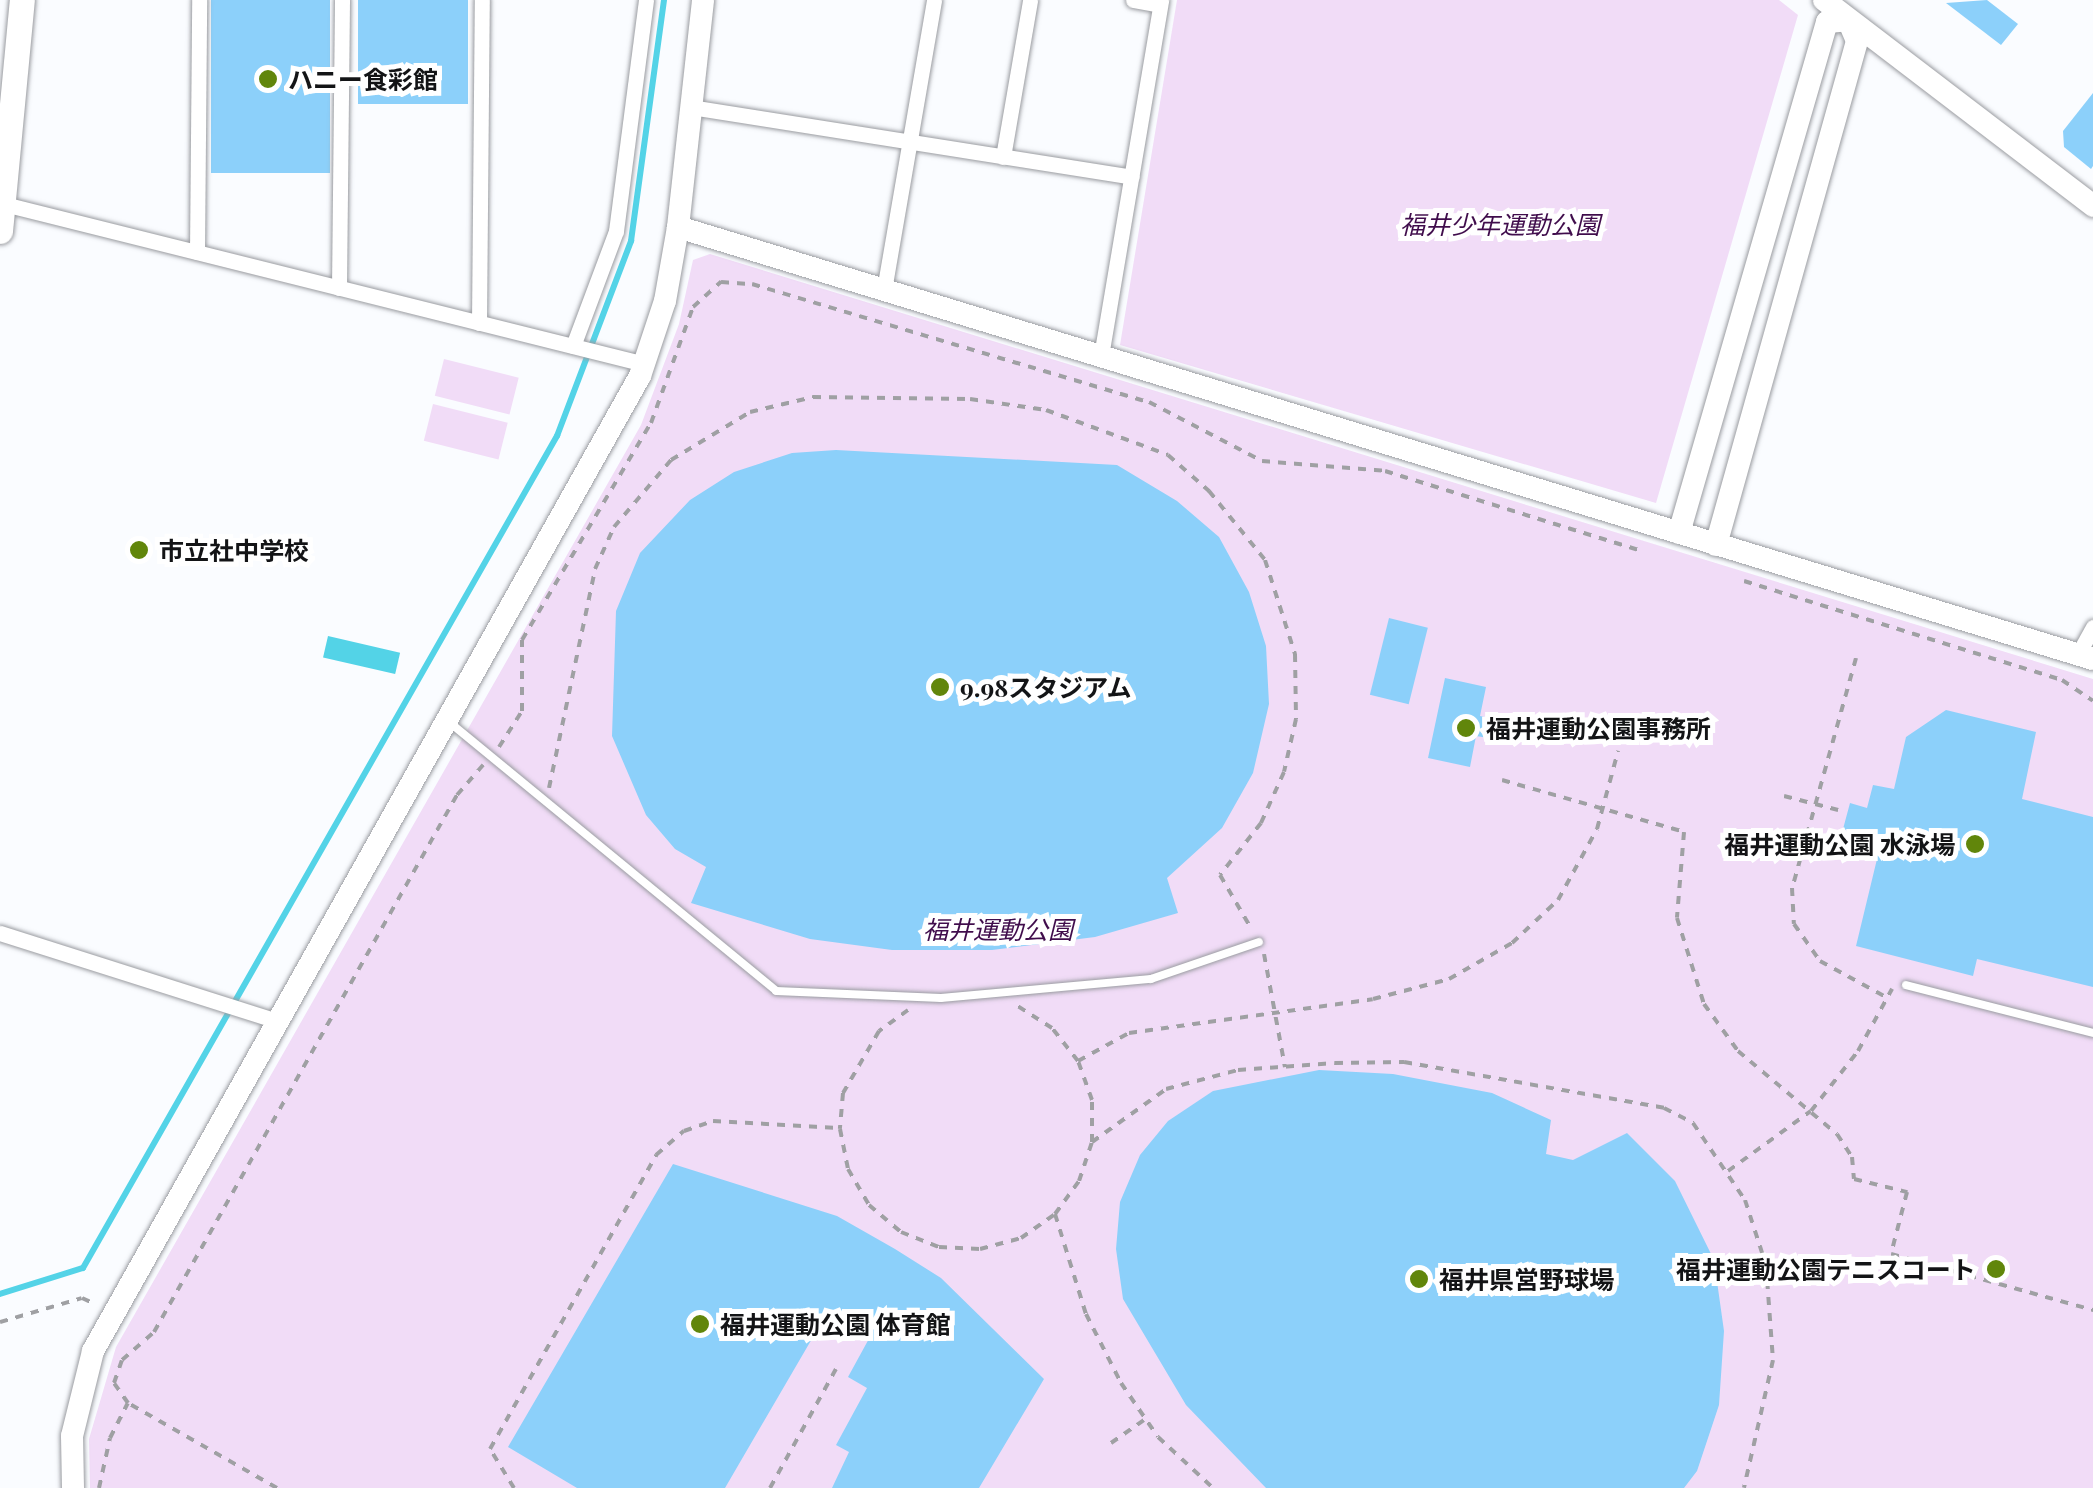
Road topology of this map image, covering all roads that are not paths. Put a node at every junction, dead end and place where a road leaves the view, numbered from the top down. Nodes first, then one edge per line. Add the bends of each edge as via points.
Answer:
1 (22, 0) edge
2 (200, 0) edge
3 (342, 0) edge
4 (482, 0) edge
5 (646, 0) edge
6 (703, 0) edge
7 (934, 0) edge
8 (1030, 0) edge
9 (1132, 0) edge
10 (1824, 0) edge
11 (1160, 2) edge
12 (1852, 10) edge
13 (691, 108) junction
14 (910, 142) junction
15 (1003, 156) junction
16 (1131, 177) junction
17 (2, 204) edge
18 (2093, 206) edge
19 (678, 227) junction
20 (0, 230) edge
21 (197, 252) junction
22 (339, 288) junction
23 (884, 290) junction
24 (479, 323) junction
25 (575, 346) junction
26 (1101, 356) junction
27 (644, 364) junction
28 (1679, 534) junction
29 (1716, 545) junction
30 (2093, 627) edge
31 (2085, 657) edge
32 (448, 722) junction
33 (0, 933) edge
34 (1259, 942) road end
35 (1906, 985) road end
36 (278, 1021) junction
37 (2093, 1033) edge
38 (73, 1488) edge

1 - 17 main road
2 - 21 street
3 - 22 street
4 - 24 street
5 - 25 street via 616,231
6 - 13 street
7 - 14 street
8 - 15 street
9 - 11 street
10 - 12 street
11 - 16 street
12 - 18 street
12 - 28 street via 1827,22
12 - 29 street via 1857,41
13 - 14 street
13 - 19 street
14 - 15 street
14 - 23 street
15 - 16 street
16 - 26 street
17 - 20 main road
17 - 21 street
19 - 23 street
19 - 27 street
21 - 22 street
22 - 24 street
23 - 26 street
24 - 25 street
25 - 27 street
26 - 28 street
27 - 32 street
28 - 29 street
29 - 31 street
30 - 31 street
32 - 34 lane via 776,991 941,998 1151,979
32 - 36 street
33 - 36 street
35 - 37 lane
36 - 38 street via 94,1351 72,1436

